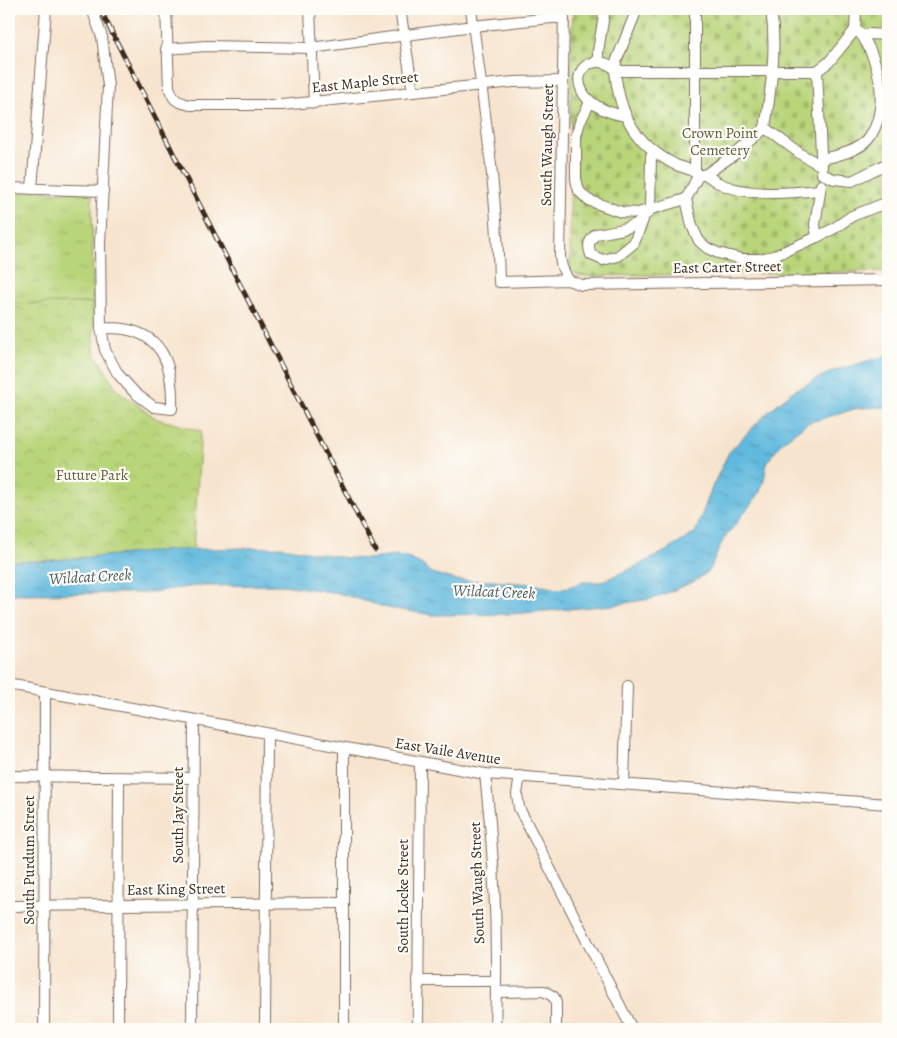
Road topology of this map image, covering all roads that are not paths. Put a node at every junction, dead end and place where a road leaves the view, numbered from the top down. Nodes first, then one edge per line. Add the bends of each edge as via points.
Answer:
1 (46, 9) edge
2 (92, 9) edge
3 (166, 9) edge
4 (310, 9) edge
5 (400, 9) edge
6 (471, 9) edge
7 (605, 9) edge
8 (636, 9) edge
9 (695, 9) edge
10 (771, 9) edge
11 (856, 9) edge
12 (564, 13) edge
13 (473, 26) junction
14 (859, 33) junction
15 (888, 35) edge
16 (404, 36) junction
17 (311, 48) junction
18 (166, 49) junction
19 (598, 61) junction
20 (615, 70) junction
21 (817, 71) junction
22 (694, 72) junction
23 (773, 72) junction
24 (563, 81) junction
25 (482, 85) junction
26 (413, 92) junction
27 (314, 102) junction
28 (590, 102) junction
29 (625, 116) junction
30 (765, 128) junction
31 (654, 151) junction
32 (888, 164) edge
33 (822, 166) junction
34 (699, 174) junction
35 (9, 188) edge
36 (32, 189) junction
37 (820, 190) junction
38 (102, 191) junction
39 (686, 199) junction
40 (888, 202) edge
41 (650, 210) junction
42 (643, 220) junction
43 (817, 237) junction
44 (568, 280) junction
45 (888, 280) edge
46 (100, 328) junction
47 (9, 685) edge
48 (627, 686) dead end
49 (45, 692) junction
50 (194, 720) junction
51 (267, 734) junction
52 (344, 749) junction
53 (420, 763) junction
54 (485, 774) junction
55 (9, 776) edge
56 (44, 776) junction
57 (520, 776) junction
58 (119, 777) junction
59 (193, 778) junction
60 (624, 784) junction
61 (888, 804) edge
62 (265, 903) junction
63 (344, 903) junction
64 (192, 904) junction
65 (119, 905) junction
66 (9, 906) edge
67 (44, 906) junction
68 (418, 981) junction
69 (496, 981) junction
70 (496, 992) junction
71 (44, 1029) edge
72 (118, 1029) edge
73 (192, 1029) edge
74 (265, 1029) edge
75 (344, 1029) edge
76 (418, 1029) edge
77 (495, 1029) edge
78 (556, 1029) edge
79 (632, 1029) edge

1 - 36 street
2 - 38 street via 102,37 108,86
3 - 18 street
4 - 17 street
5 - 16 street
6 - 13 street
7 - 19 street
8 - 20 street
9 - 22 street
10 - 23 street
11 - 14 street
12 - 13 street via 552,18
12 - 24 street, South Waugh Street
13 - 16 street
13 - 25 street
14 - 15 street
14 - 21 street
14 - 33 street via 874,59 880,80 879,114 870,137 863,144
16 - 17 street
16 - 26 street
17 - 18 street via 206,46
17 - 27 street
18 - 27 street, East Maple Street via 169,87 176,102 190,105
19 - 20 street
19 - 28 street via 586,66 578,75 581,89
20 - 22 street
20 - 29 street
21 - 23 street
21 - 33 street
22 - 23 street
22 - 34 street
23 - 30 street
24 - 25 street, East Maple Street
24 - 44 street, South Waugh Street via 560,258
25 - 26 street, East Maple Street
25 - 44 street, East Carter Street via 498,240 499,282
26 - 27 street, East Maple Street
28 - 29 street via 613,114
28 - 41 street via 576,136 579,191 588,200 621,212
29 - 31 street via 640,140
30 - 33 street
30 - 34 street via 738,152
31 - 34 street via 675,165
31 - 41 street via 651,156
32 - 33 street via 852,181 834,180
33 - 37 street
34 - 37 street via 739,190
34 - 39 street
35 - 36 street
36 - 38 street
37 - 43 street
38 - 46 street
39 - 41 street
39 - 43 street via 699,242 718,253 760,259
40 - 43 street via 852,216
41 - 42 street
42 - 42 street via 634,243 618,256 603,260 591,255 589,242 596,234 633,227
44 - 45 street, East Carter Street via 582,285
46 - 46 street via 105,350 118,374 135,393 154,407 172,409 171,376 166,358 154,342 124,329
47 - 49 street, East Vaile Avenue
48 - 60 street
49 - 50 street, East Vaile Avenue
49 - 56 street, South Purdum Street
50 - 51 street, East Vaile Avenue
50 - 59 street, South Jay Street
51 - 52 street, East Vaile Avenue
51 - 62 street
52 - 53 street, East Vaile Avenue
52 - 63 street
53 - 54 street, East Vaile Avenue
53 - 68 street, South Locke Street
54 - 57 street, East Vaile Avenue
54 - 69 street, South Waugh Street via 491,827
55 - 56 street
56 - 58 street
56 - 67 street, South Purdum Street
57 - 60 street, East Vaile Avenue
57 - 79 street via 519,808
58 - 59 street
58 - 65 street
59 - 64 street, South Jay Street
60 - 61 street, East Vaile Avenue
62 - 63 street, East King Street
62 - 64 street, East King Street
62 - 74 street
63 - 75 street
64 - 65 street, East King Street
64 - 73 street, South Jay Street
65 - 67 street, East King Street
65 - 72 street
66 - 67 street, East King Street
67 - 71 street, South Purdum Street
68 - 69 street
68 - 76 street, South Locke Street
69 - 70 street, South Waugh Street
70 - 77 street, South Waugh Street
70 - 78 street via 544,992 554,996

